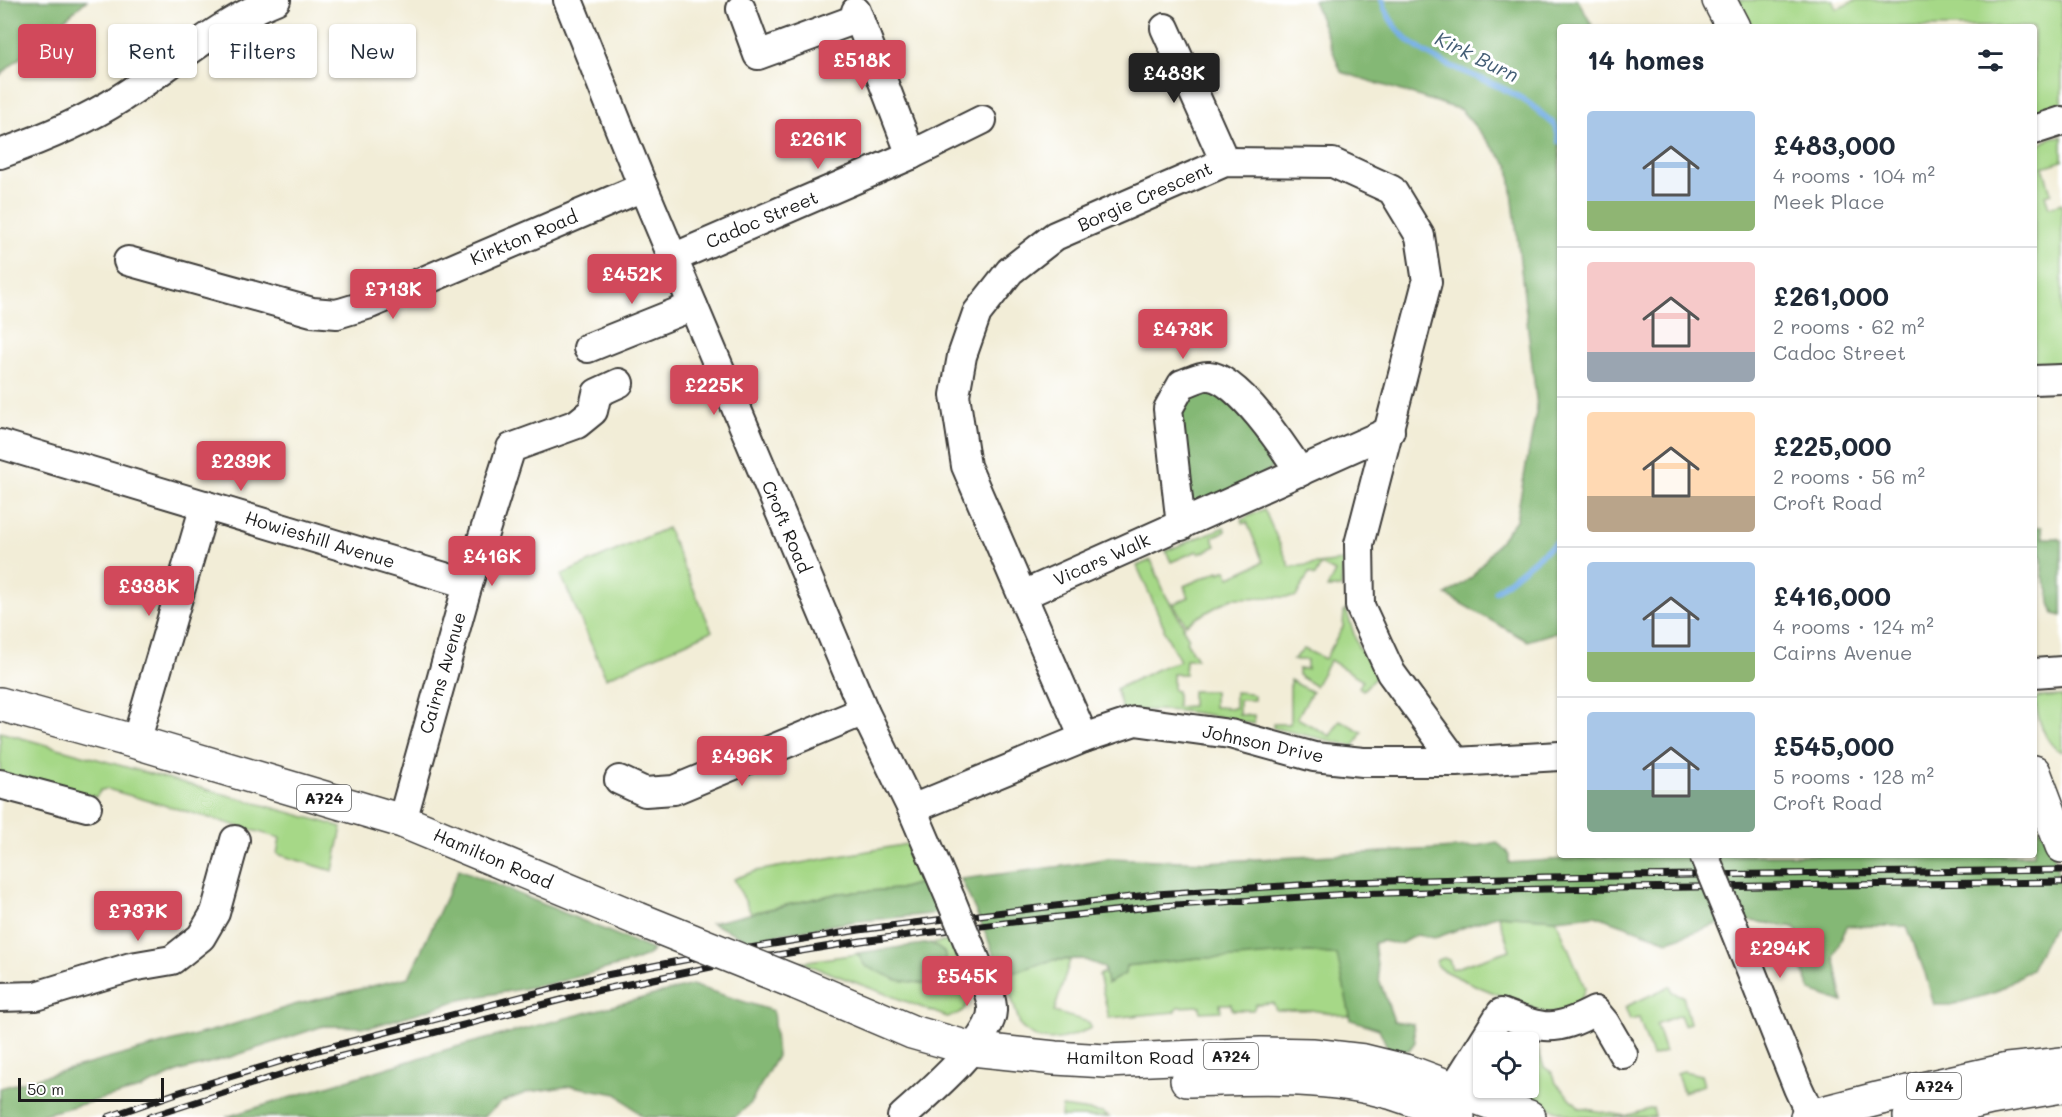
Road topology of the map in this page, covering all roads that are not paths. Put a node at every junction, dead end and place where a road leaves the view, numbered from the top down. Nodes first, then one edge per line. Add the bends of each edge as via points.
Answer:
1 (276, 0) edge
2 (568, 0) edge
3 (1719, 0) edge
4 (741, 9) dead end
5 (1731, 24) edge
6 (1165, 28) dead end
7 (982, 120) dead end
8 (2062, 121) edge
9 (2037, 129) edge
10 (0, 154) edge
11 (911, 155) junction
12 (1225, 162) junction
13 (643, 187) junction
14 (673, 258) junction
15 (128, 261) dead end
16 (693, 306) junction
17 (588, 348) dead end
18 (2062, 379) edge
19 (2037, 380) edge
20 (619, 383) dead end
21 (1390, 431) junction
22 (0, 444) edge
23 (1300, 472) junction
24 (205, 506) junction
25 (1181, 526) junction
26 (468, 584) junction
27 (1023, 595) junction
28 (2062, 671) edge
29 (2037, 673) edge
30 (0, 704) edge
31 (864, 711) junction
32 (1084, 738) junction
33 (136, 742) junction
34 (1557, 756) edge
35 (1456, 762) junction
36 (619, 780) dead end
37 (2037, 780) edge
38 (0, 784) edge
39 (87, 807) dead end
40 (912, 809) junction
41 (402, 821) junction
42 (235, 840) dead end
43 (2062, 846) edge
44 (1705, 858) edge
45 (0, 997) edge
46 (972, 1049) junction
47 (1623, 1054) dead end
48 (2062, 1064) edge
49 (2062, 1086) edge
50 (1456, 1103) edge
51 (1809, 1116) edge
52 (902, 1117) edge
53 (1529, 1117) edge
54 (1910, 1117) edge

1 - 10 street via 221,27 120,99 65,129
2 - 13 street, Croft Road
3 - 5 main road
4 - 11 street via 758,55 857,14
6 - 12 street
7 - 11 street, Cadoc Street
8 - 9 street
11 - 14 street, Cadoc Street
12 - 21 street, Borgie Crescent via 1333,163 1392,190 1420,236 1427,282
12 - 27 street, Borgie Crescent via 1055,236 1010,271 977,313 962,356 955,395 966,466
13 - 14 street, Croft Road
13 - 15 street, Kirkton Road via 370,304 338,314 312,312
14 - 16 street, Croft Road
16 - 17 street
16 - 31 street, Croft Road
18 - 19 street
20 - 26 street, Cairns Avenue via 597,393 593,411 577,424 511,448
21 - 23 street, Vicars Walk
21 - 35 street, Borgie Crescent via 1359,544 1360,606 1391,673
22 - 24 street, Howieshill Avenue
23 - 25 street, Vicars Walk
23 - 25 street via 1274,432 1227,383 1208,376 1182,384 1168,409
24 - 26 street, Howieshill Avenue
24 - 33 street
25 - 27 street, Vicars Walk
26 - 41 street, Cairns Avenue
27 - 32 street, Borgie Crescent
28 - 29 street
30 - 33 main road, Hamilton Road / A724
31 - 36 street via 674,790 645,792
31 - 40 street, Croft Road
32 - 35 street, Johnson Drive via 1135,722 1230,734 1314,757 1362,762
32 - 40 street, Johnson Drive
33 - 41 main road, Hamilton Road / A724
34 - 35 street, Johnson Drive
37 - 43 main road
38 - 39 street
40 - 46 street, Croft Road, bridge via 992,1009 990,1020
41 - 46 main road, Hamilton Road / A724, bridge via 912,1032
42 - 45 street via 215,913 201,937 172,960 131,967 36,996
44 - 51 street, bridge
46 - 50 main road, Hamilton Road / A724 via 1106,1061 1261,1054 1364,1060 1383,1065
46 - 52 street, Croft Road
47 - 50 street via 1595,1011 1554,1027 1532,1025 1501,1012
48 - 51 main road, A724 via 2007,1070
49 - 54 main road, A724
50 - 53 main road, Hamilton Road / A724

